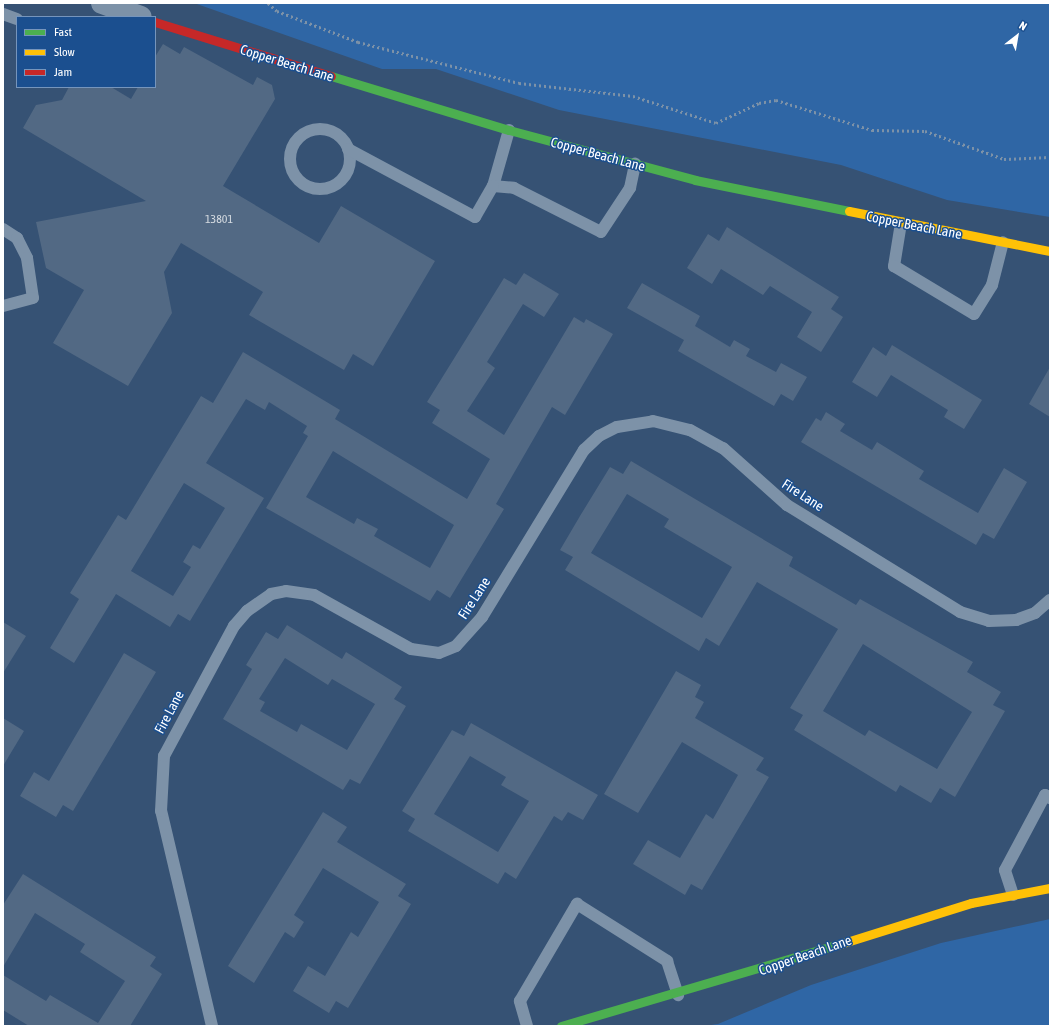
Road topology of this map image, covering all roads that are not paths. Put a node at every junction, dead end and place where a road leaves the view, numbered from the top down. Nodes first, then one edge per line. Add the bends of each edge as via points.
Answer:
1 (102, 3) edge
2 (3, 14) edge
3 (138, 16) edge
4 (16, 19) edge
5 (156, 22) edge
6 (509, 130) junction
7 (348, 149) junction
8 (635, 164) junction
9 (493, 186) junction
10 (901, 223) junction
11 (3, 229) edge
12 (1003, 242) junction
13 (1050, 251) edge
14 (3, 306) edge
15 (1050, 600) edge
16 (1050, 798) edge
17 (1050, 888) edge
18 (1012, 895) junction
19 (678, 995) junction
20 (212, 1026) edge
21 (527, 1026) edge
22 (560, 1026) edge

1 - 3 street
2 - 4 lane
5 - 6 street, Copper Beach Lane
6 - 8 street, Copper Beach Lane
6 - 9 lane
7 - 7 lane via 337,134 328,130 309,131 294,143 290,152 292,171 306,186 315,189 335,185 348,170
7 - 9 lane via 475,217
8 - 9 lane via 630,188 601,232 514,188
8 - 10 street, Copper Beach Lane via 702,182
10 - 12 street, Copper Beach Lane
10 - 12 lane via 894,266 974,314 992,285
11 - 14 lane via 17,238 27,258 33,298
12 - 13 street, Copper Beach Lane
15 - 20 lane, Fire Lane via 1035,613 1016,620 989,621 960,612 787,505 723,448 690,430 653,421 617,427 599,436 584,450 482,617 456,646 439,653 411,649 314,595 286,591 271,594 247,611 234,626 164,756 161,811
16 - 18 lane via 1045,795 1005,870
17 - 18 street, Copper Beach Lane
18 - 19 street, Copper Beach Lane via 898,923 792,961
19 - 21 lane via 667,961 576,904 520,1000
19 - 22 street, Copper Beach Lane

